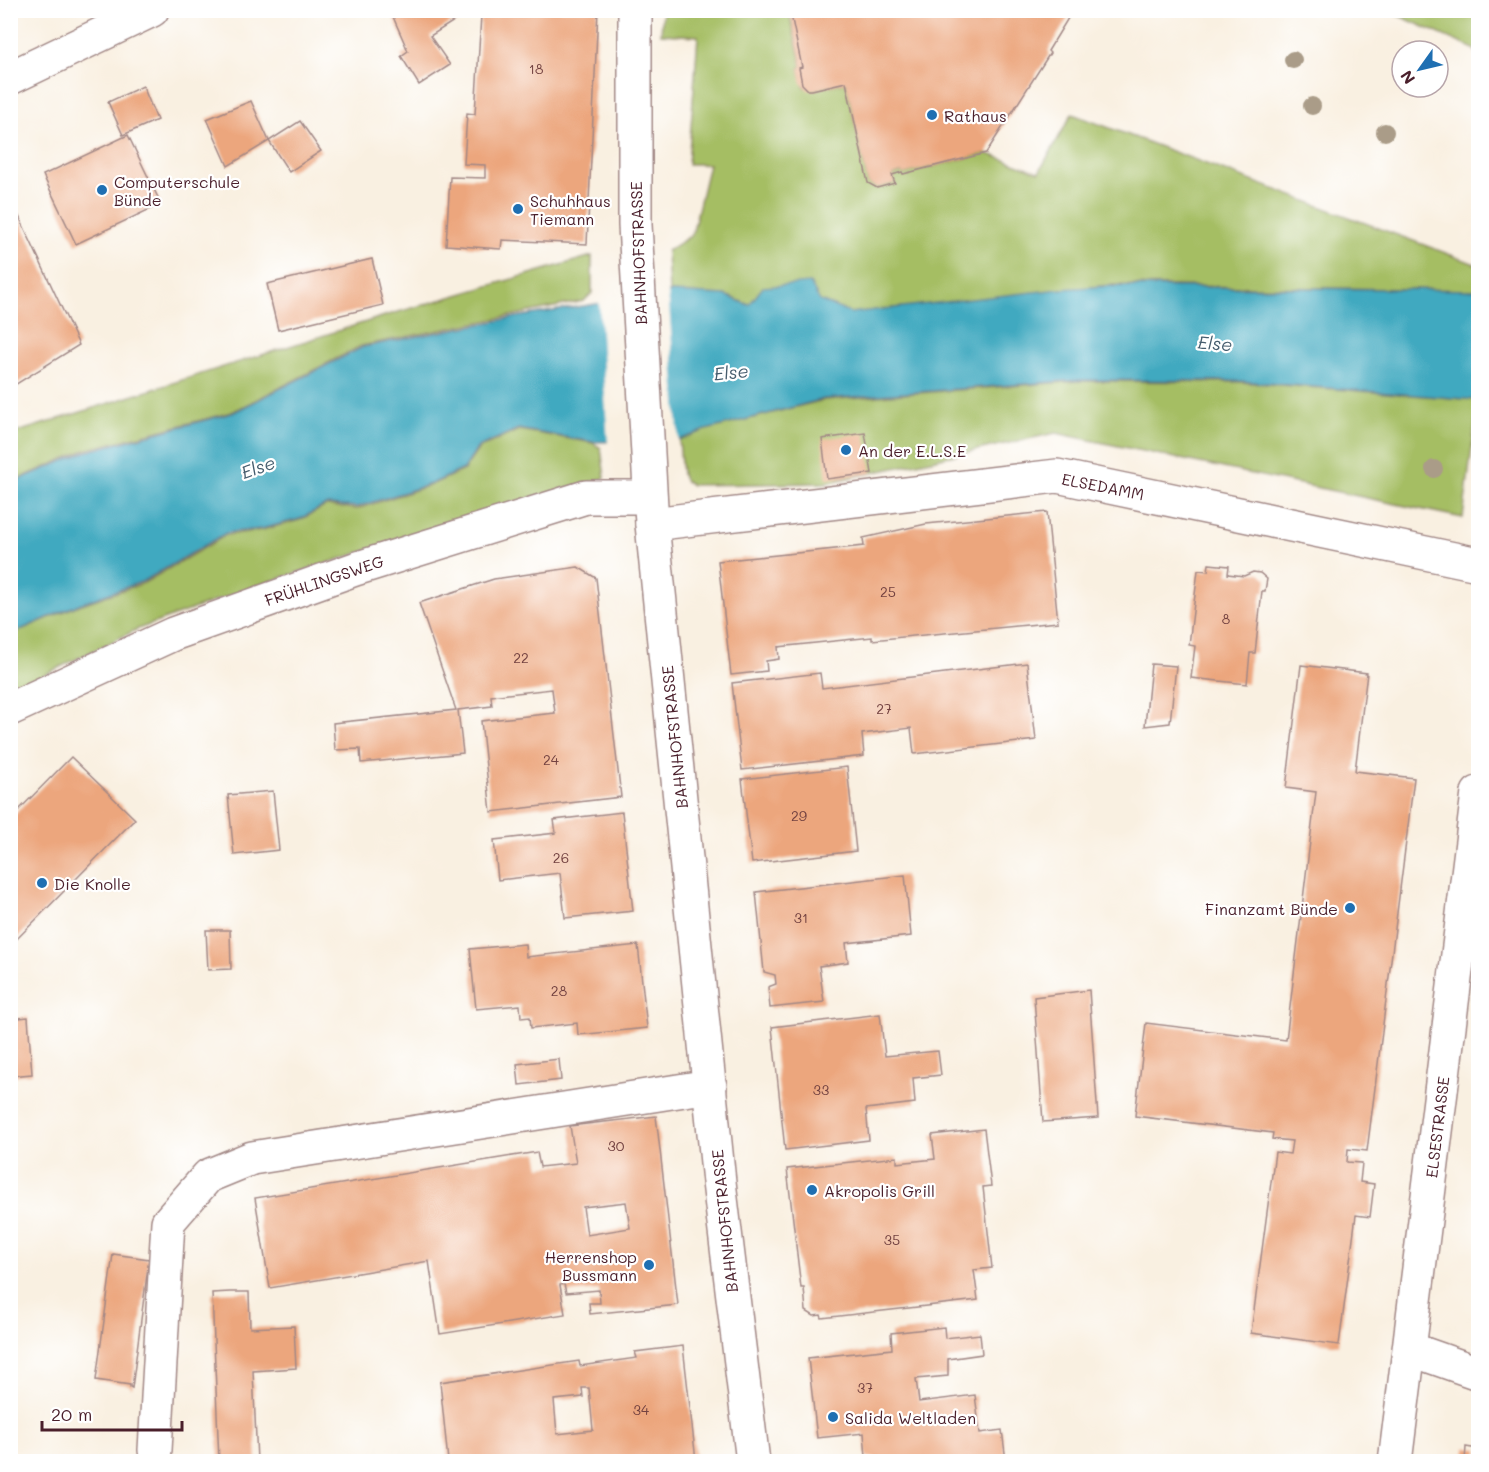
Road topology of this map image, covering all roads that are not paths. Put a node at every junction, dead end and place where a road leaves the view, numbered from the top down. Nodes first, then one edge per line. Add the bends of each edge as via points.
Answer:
1 (635, 10) edge
2 (138, 14) edge
3 (10, 78) edge
4 (650, 495) junction
5 (1479, 564) edge
6 (10, 709) edge
7 (1479, 793) edge
8 (710, 1086) junction
9 (1410, 1348) junction
10 (1479, 1372) edge
11 (155, 1450) dead end
12 (753, 1461) edge
13 (1395, 1461) edge

1 - 4 street, BAHNHOFSTRASSE via 635,225
2 - 3 street
4 - 5 street, ELSEDAMM via 1057,477
4 - 6 street, FRÜHLINGSWEG via 586,496 355,569 172,634
4 - 8 street, BAHNHOFSTRASSE
7 - 9 street, ELSESTRASSE
8 - 11 street via 252,1158 208,1176 168,1222
8 - 12 street, BAHNHOFSTRASSE
9 - 10 street
9 - 13 street, ELSESTRASSE

